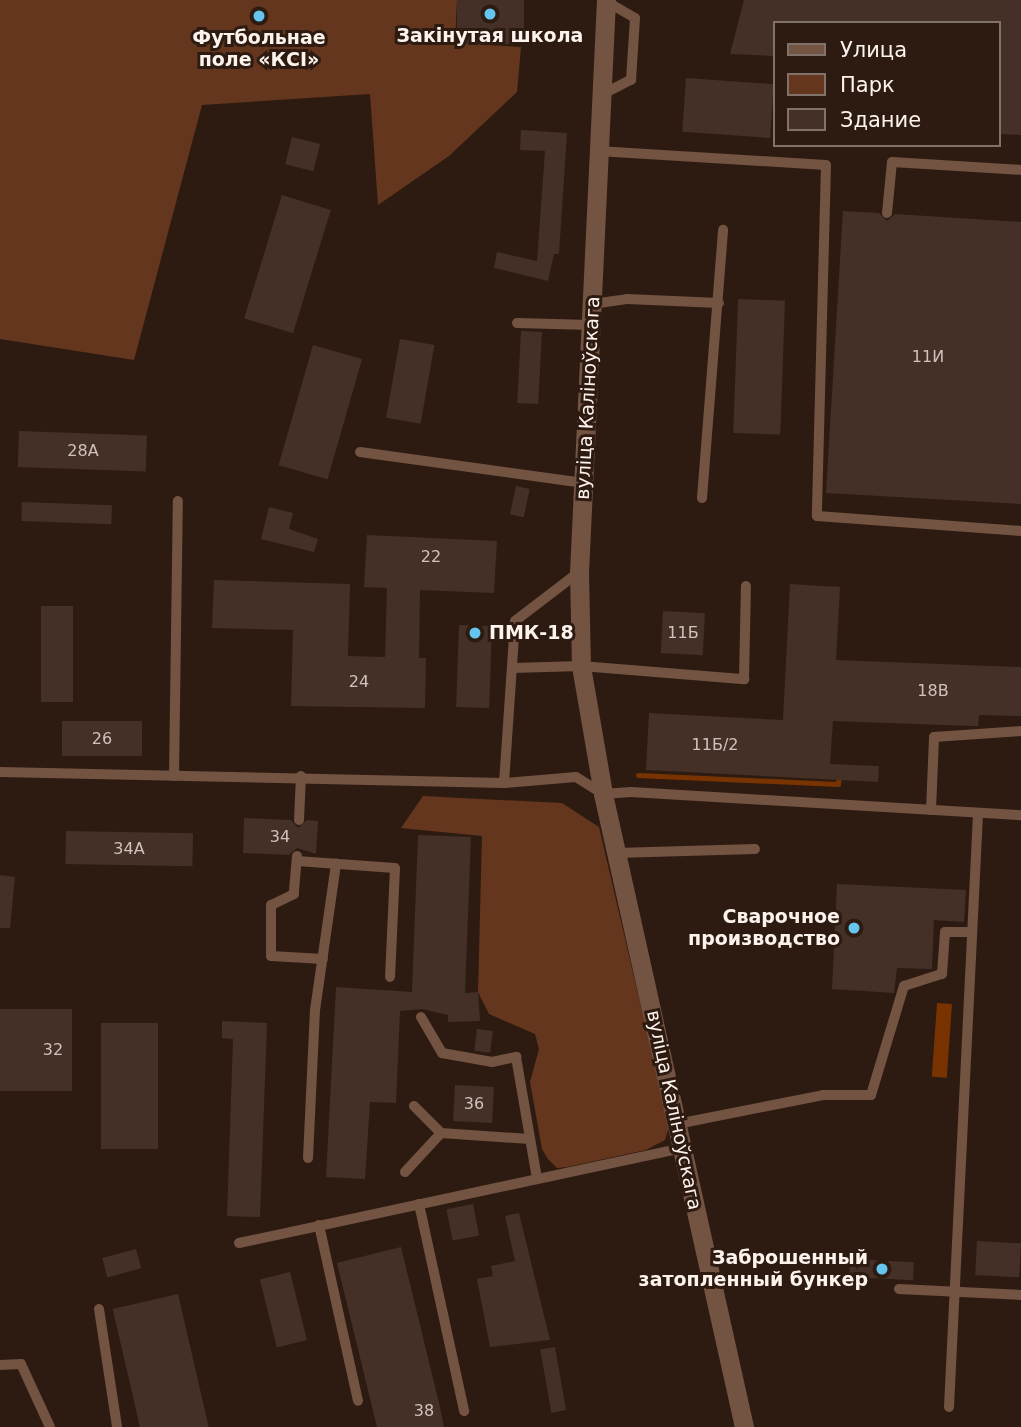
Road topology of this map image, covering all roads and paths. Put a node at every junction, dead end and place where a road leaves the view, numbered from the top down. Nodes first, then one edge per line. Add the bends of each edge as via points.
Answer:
1 (606, 1) edge
2 (601, 95) junction
3 (598, 151) junction
4 (1021, 170) edge
5 (887, 213) dead end
6 (723, 230) dead end
7 (719, 303) junction
8 (592, 304) junction
9 (517, 323) dead end
10 (591, 325) junction
11 (360, 452) dead end
12 (584, 484) junction
13 (702, 498) dead end
14 (178, 501) dead end
15 (1021, 531) edge
16 (579, 572) junction
17 (746, 586) dead end
18 (581, 666) junction
19 (512, 668) junction
20 (1021, 731) edge
21 (0, 772) edge
22 (174, 776) junction
23 (301, 776) junction
24 (504, 783) junction
25 (603, 794) junction
26 (931, 810) junction
27 (978, 814) junction
28 (1021, 815) edge
29 (299, 820) dead end
30 (755, 849) dead end
31 (616, 852) junction
32 (336, 864) junction
33 (972, 932) junction
34 (323, 959) junction
35 (390, 976) dead end
36 (421, 1017) dead end
37 (414, 1106) dead end
38 (677, 1124) junction
39 (441, 1133) junction
40 (530, 1139) junction
41 (682, 1148) junction
42 (308, 1158) dead end
43 (405, 1172) dead end
44 (537, 1178) junction
45 (419, 1204) junction
46 (319, 1225) junction
47 (239, 1242) dead end
48 (899, 1289) dead end
49 (954, 1291) junction
50 (1021, 1295) edge
51 (99, 1309) dead end
52 (0, 1366) edge
53 (358, 1401) dead end
54 (949, 1407) dead end
55 (464, 1411) dead end
56 (50, 1427) edge
57 (117, 1427) edge
58 (744, 1427) edge

1 - 2 street, вуліца Каліноўскага
1 - 2 lane via 635,18 631,80
2 - 3 street, вуліца Каліноўскага
3 - 8 street, вуліца Каліноўскага
3 - 15 lane via 826,165 817,516
4 - 5 lane via 892,162
6 - 7 lane
7 - 8 lane via 627,299
7 - 13 lane
8 - 10 street, вуліца Каліноўскага
9 - 10 lane
10 - 12 street, вуліца Каліноўскага
11 - 12 lane
12 - 16 street, вуліца Каліноўскага
14 - 22 lane
16 - 18 street, вуліца Каліноўскага
16 - 19 lane via 515,621
17 - 18 lane via 744,679
18 - 19 lane
18 - 25 street, вуліца Каліноўскага
19 - 24 lane
20 - 26 lane via 934,737
21 - 22 lane
22 - 23 lane
23 - 24 lane
23 - 29 lane
24 - 25 lane via 576,777
25 - 26 lane
25 - 31 street, вуліца Каліноўскага
26 - 27 lane
27 - 28 lane
27 - 33 lane
30 - 31 lane
31 - 38 street, вуліца Каліноўскага
32 - 34 lane
32 - 34 lane via 297,858 294,894 271,905 271,956
32 - 35 lane via 395,868
33 - 38 lane via 945,932 942,974 904,986 871,1095 823,1096
33 - 49 lane
34 - 42 lane
36 - 40 lane via 442,1053 492,1062 516,1057
37 - 39 lane
38 - 41 street, вуліца Каліноўскага
39 - 40 lane
39 - 43 lane
40 - 44 lane
41 - 44 lane
41 - 58 street, вуліца Каліноўскага
44 - 45 lane
45 - 46 lane
45 - 55 lane
46 - 47 lane
46 - 53 lane
48 - 49 lane
49 - 50 lane
49 - 54 lane
51 - 57 lane
52 - 56 lane via 21,1364

